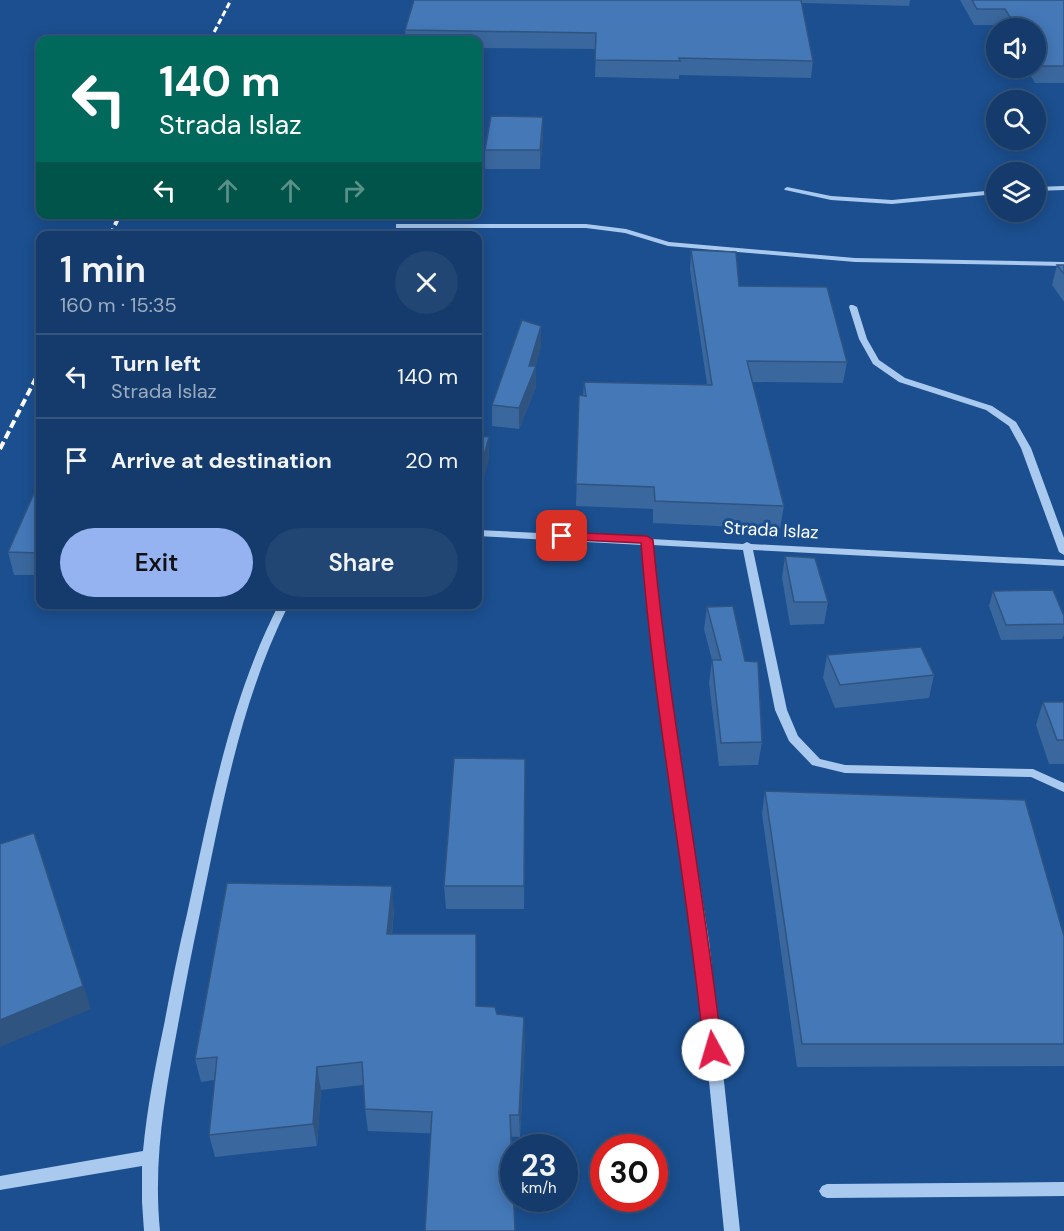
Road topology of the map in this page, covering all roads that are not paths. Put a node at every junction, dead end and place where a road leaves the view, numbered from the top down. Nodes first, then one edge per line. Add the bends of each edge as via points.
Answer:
1 (1064, 188) edge
2 (787, 189) dead end
3 (1046, 189) edge
4 (986, 193) edge
5 (399, 226) dead end
6 (1064, 264) edge
7 (853, 307) dead end
8 (482, 533) edge
9 (647, 540) junction
10 (747, 545) junction
11 (1064, 552) edge
12 (1064, 563) edge
13 (282, 609) edge
14 (1064, 788) edge
15 (152, 1156) junction
16 (0, 1183) edge
17 (1064, 1189) edge
18 (827, 1191) dead end
19 (152, 1231) edge
20 (732, 1231) edge

1 - 3 street
2 - 4 street via 831,198 892,202
5 - 6 street via 586,226 626,231 668,244 855,260
7 - 11 street via 863,339 876,362 902,380 989,408 1013,424 1026,448
8 - 9 street, Strada Islaz
9 - 10 street, Strada Islaz
9 - 20 street via 654,629 702,941
10 - 12 street, Strada Islaz
10 - 14 street via 781,710 793,738 816,762 845,769 1033,773
13 - 15 street via 254,667 227,760 192,913 158,1094
15 - 16 street
15 - 19 street
17 - 18 street

